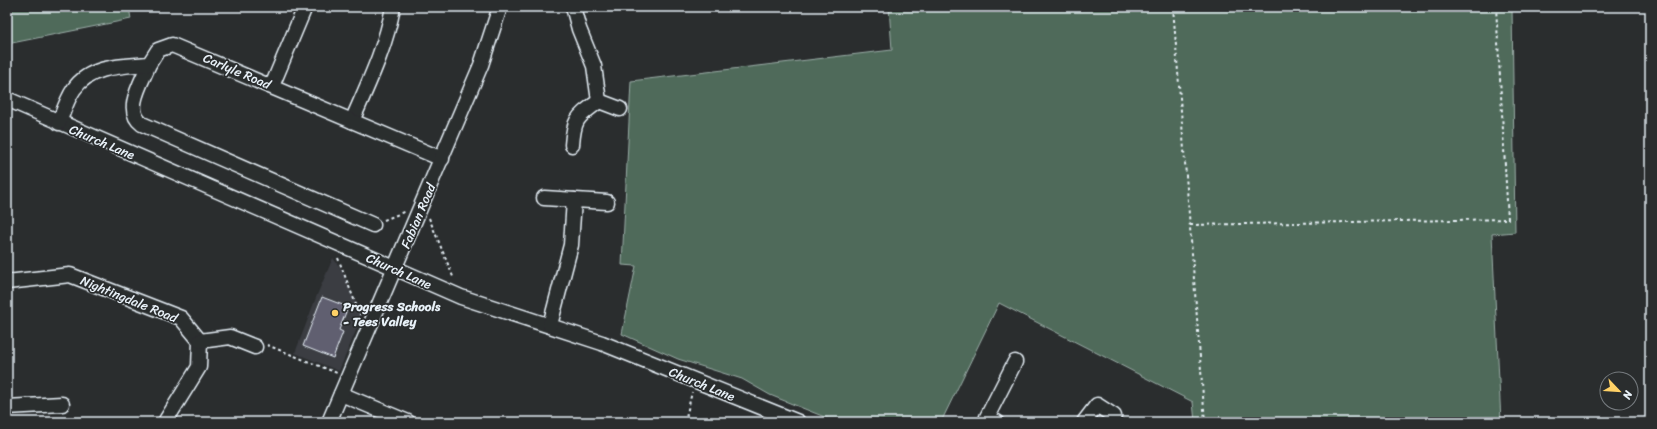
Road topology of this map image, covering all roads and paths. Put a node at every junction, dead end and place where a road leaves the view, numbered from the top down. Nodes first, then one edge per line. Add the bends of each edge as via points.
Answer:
1 (305, 7) edge
2 (393, 7) edge
3 (500, 7) edge
4 (573, 7) edge
5 (1173, 7) edge
6 (1496, 7) edge
7 (149, 64) junction
8 (272, 86) junction
9 (7, 99) edge
10 (599, 101) junction
11 (620, 109) dead end
12 (352, 121) junction
13 (59, 123) junction
14 (572, 145) dead end
15 (442, 160) junction
16 (544, 198) dead end
17 (574, 200) junction
18 (607, 202) dead end
19 (373, 225) dead end
20 (1190, 225) junction
21 (395, 269) junction
22 (7, 282) edge
23 (550, 326) junction
24 (200, 341) junction
25 (255, 347) joint
26 (1015, 362) dead end
27 (348, 377) junction
28 (695, 381) junction
29 (341, 394) junction
30 (62, 404) dead end
31 (7, 407) edge
32 (1114, 416) dead end
33 (770, 417) edge
34 (990, 420) edge
35 (165, 422) edge
36 (329, 422) edge
37 (408, 422) edge
38 (685, 422) edge
39 (798, 422) edge
40 (1084, 422) edge
41 (1205, 422) edge

1 - 8 street
2 - 12 street via 383,46
3 - 15 street, Fabian Road via 481,66
4 - 10 street via 594,66
5 - 20 path
6 - 20 path via 1508,219
7 - 8 street, Carlyle Road via 158,50 168,45 176,45
7 - 13 street via 105,69 82,79 74,88
7 - 19 street, Carlyle Road via 134,102 136,119
8 - 12 street, Carlyle Road
9 - 13 street, Church Lane
10 - 11 street
10 - 14 street via 576,119
12 - 15 street, Carlyle Road
13 - 21 street, Church Lane
15 - 21 street, Fabian Road
16 - 17 street
17 - 18 street
17 - 23 street via 571,245
20 - 41 path
21 - 23 street, Church Lane via 498,311
21 - 27 street, Fabian Road
22 - 24 street, Nightingdale Road via 70,275 181,318
23 - 28 street, Church Lane via 602,343
24 - 25 street via 230,337
24 - 35 street via 199,367
25 - 27 path via 258,341
26 - 34 street
27 - 29 street, Fabian Road
28 - 33 street, Church Lane
28 - 38 path
29 - 36 street, Fabian Road
29 - 37 street
30 - 31 street
32 - 40 street via 1097,406
33 - 39 street, Church Lane

